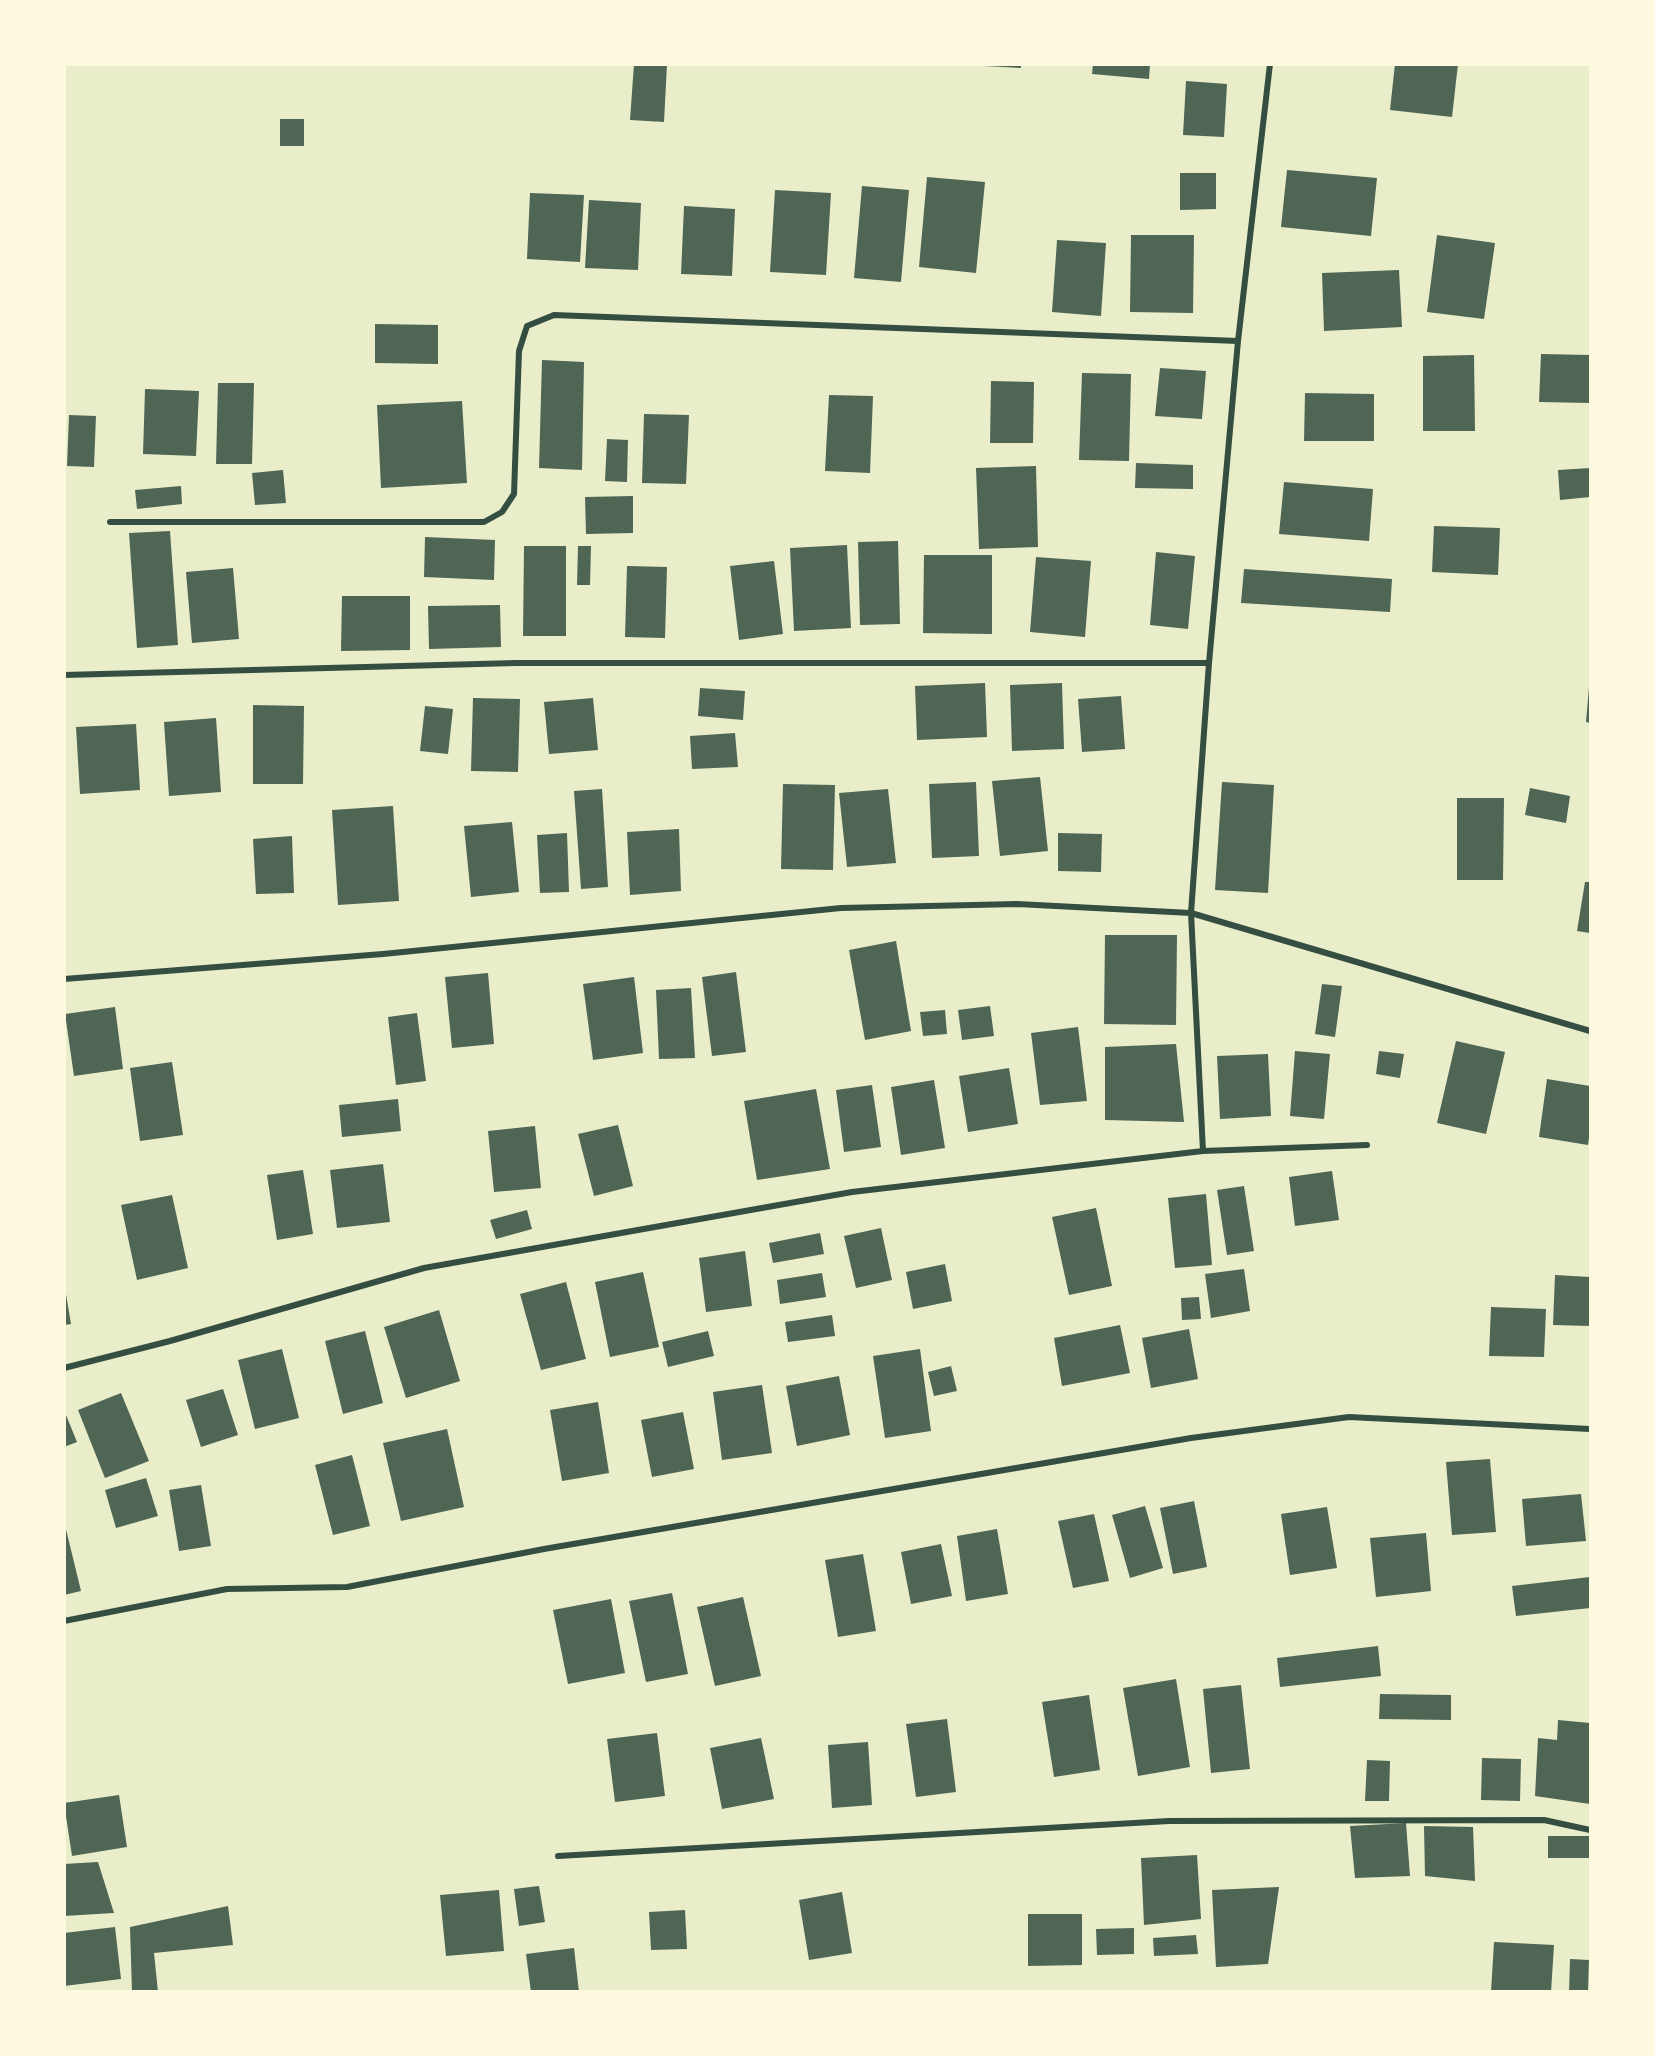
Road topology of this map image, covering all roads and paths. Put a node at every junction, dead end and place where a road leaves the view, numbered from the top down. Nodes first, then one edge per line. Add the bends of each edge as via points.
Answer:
1 (1270, 64) edge
2 (1238, 341) junction
3 (110, 522) dead end
4 (1209, 663) junction
5 (64, 675) edge
6 (1191, 913) junction
7 (64, 979) edge
8 (1590, 1031) edge
9 (1367, 1145) dead end
10 (1203, 1151) junction
11 (64, 1368) edge
12 (1590, 1429) edge
13 (64, 1621) edge
14 (1590, 1830) edge
15 (558, 1856) dead end

1 - 2 street
2 - 3 street via 554,315 527,326 519,351 514,494 502,512 484,522
2 - 4 street
4 - 5 street via 528,663
4 - 6 street
6 - 7 street via 1017,904 841,908 383,954
6 - 8 street
6 - 10 street
9 - 10 street
10 - 11 street via 852,1192 424,1268
12 - 13 street via 1348,1417 1179,1440 556,1547 347,1587 227,1589
14 - 15 street via 1544,1820 1169,1821

